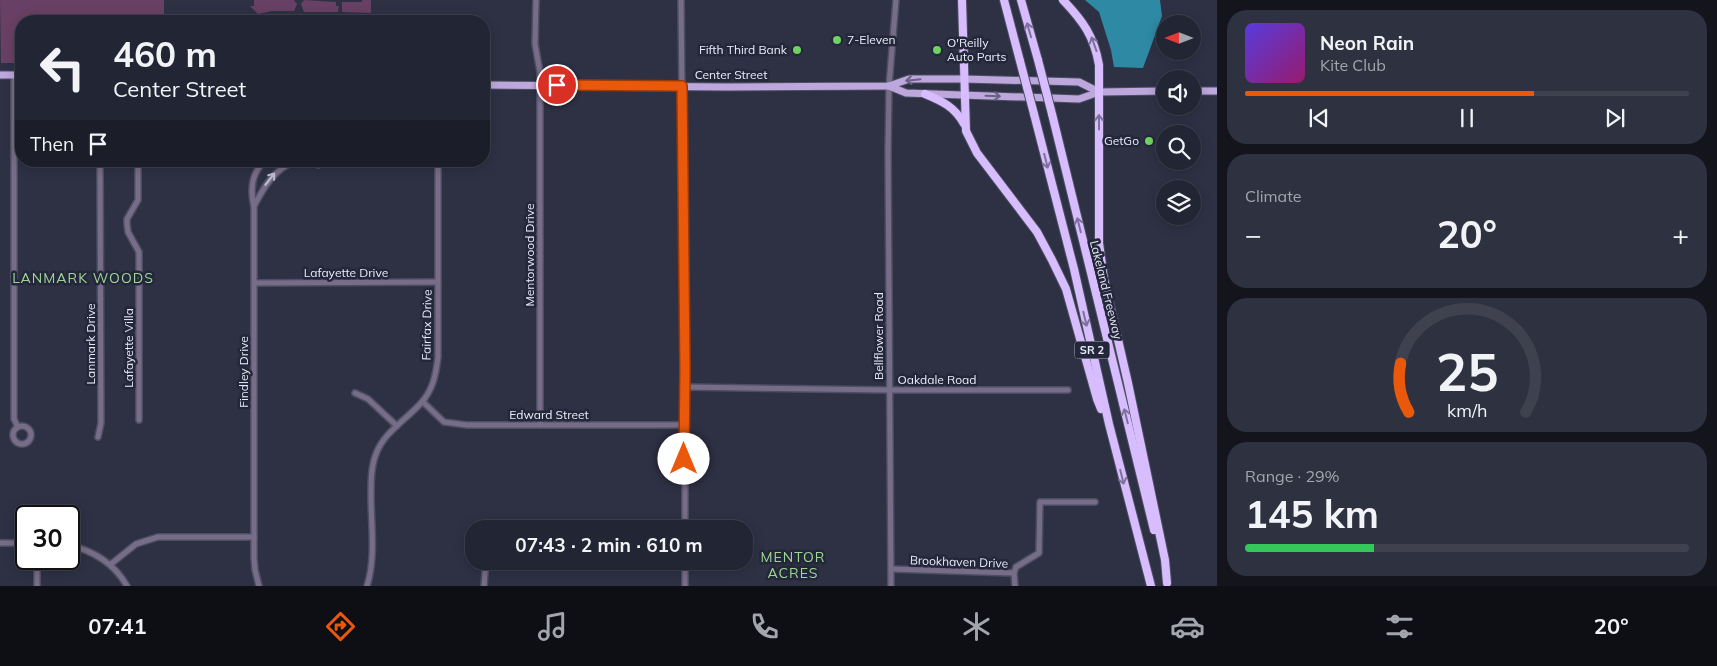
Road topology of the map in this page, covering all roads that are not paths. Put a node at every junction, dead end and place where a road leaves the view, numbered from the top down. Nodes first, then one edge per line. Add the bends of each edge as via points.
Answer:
1 (536, 0) edge
2 (681, 0) edge
3 (896, 0) edge
4 (962, 0) edge
5 (1004, 0) edge
6 (1020, 0) edge
7 (1062, 0) edge
8 (0, 75) edge
9 (15, 75) edge
10 (963, 79) junction
11 (490, 85) edge
12 (540, 85) junction
13 (682, 86) junction
14 (889, 86) junction
15 (1156, 91) edge
16 (1201, 91) edge
17 (1217, 91) edge
18 (1099, 92) junction
19 (925, 94) junction
20 (965, 95) junction
21 (966, 126) junction
22 (17, 167) edge
23 (100, 167) edge
24 (138, 167) edge
25 (258, 167) edge
26 (283, 167) edge
27 (438, 167) edge
28 (254, 207) junction
29 (438, 282) junction
30 (254, 283) junction
31 (685, 387) junction
32 (889, 390) junction
33 (1068, 390) dead end
34 (355, 393) dead end
35 (422, 402) junction
36 (139, 420) dead end
37 (1109, 424) junction
38 (540, 425) junction
39 (684, 425) junction
40 (397, 426) junction
41 (18, 427) dead end
42 (98, 437) dead end
43 (1095, 502) dead end
44 (684, 520) edge
45 (254, 537) junction
46 (0, 543) edge
47 (15, 543) edge
48 (80, 548) edge
49 (111, 564) junction
50 (37, 570) edge
51 (485, 570) edge
52 (685, 570) edge
53 (891, 570) junction
54 (1014, 573) junction
55 (1167, 584) edge
56 (37, 586) edge
57 (127, 586) edge
58 (259, 586) edge
59 (367, 586) edge
60 (484, 586) edge
61 (685, 586) edge
62 (891, 586) edge
63 (1015, 586) edge
64 (1151, 586) edge

1 - 12 street, Mentorwood Drive via 535,44 540,64
2 - 13 street
3 - 14 street, Bellflower Road
4 - 10 highway
5 -> 37 highway, SR 2, bridge via 1074,269
55 -> 6 highway, Lakeland Freeway / SR 2, bridge via 1052,114
18 -> 7 highway via 1099,66 1092,38 1085,25
8 - 9 main road
10 -> 14 main road, Center Street via 909,79
10 - 18 main road, Center Street via 1079,82
10 - 20 highway
11 - 12 main road, Center Street
12 - 13 main road, Center Street
12 - 38 street, Mentorwood Drive
13 - 14 main road, Center Street
13 - 31 street
14 - 19 main road, Center Street via 906,93
14 - 32 street, Bellflower Road
15 - 18 main road, Center Street
16 - 17 main road
20 -> 18 main road, Center Street via 1079,99
55 -> 18 highway via 1163,551 1104,278 1099,234
19 - 20 main road, Center Street
19 - 21 highway via 953,108
20 - 21 highway
21 - 37 highway via 978,153 1037,232 1066,288 1097,399
22 - 41 street via 14,419
23 - 42 street, Lanmark Drive via 101,423
24 - 36 street, Lafayette Villa via 138,200 127,224 138,252
25 - 28 street, Findley Drive via 253,176
28 -> 26 street via 272,176
27 - 29 street, Fairfax Drive
28 - 30 street, Findley Drive
29 - 30 street, Lafayette Drive
29 - 35 street, Fairfax Drive via 438,358 435,378
30 - 45 street, Findley Drive
31 - 32 street, Oakdale Road
31 - 39 street
32 - 33 street, Oakdale Road
32 - 53 street, Bellflower Road
34 - 40 street via 368,399
35 - 38 street, Edward Street via 444,422
35 - 40 street, Fairfax Drive
37 -> 64 highway, SR 2
38 - 39 street, Edward Street
39 - 44 street
40 - 59 street, Fairfax Drive via 381,445 373,462 372,565
43 - 54 street via 1040,502 1039,553 1016,567
45 - 49 street via 158,537 136,544
45 - 58 street via 254,570
46 - 47 street
48 - 49 street
49 - 57 street
50 - 56 street
51 - 60 street
52 - 61 street
53 - 54 street, Brookhaven Drive
53 - 62 street, Bellflower Road
54 - 63 street, Brookhaven Drive

